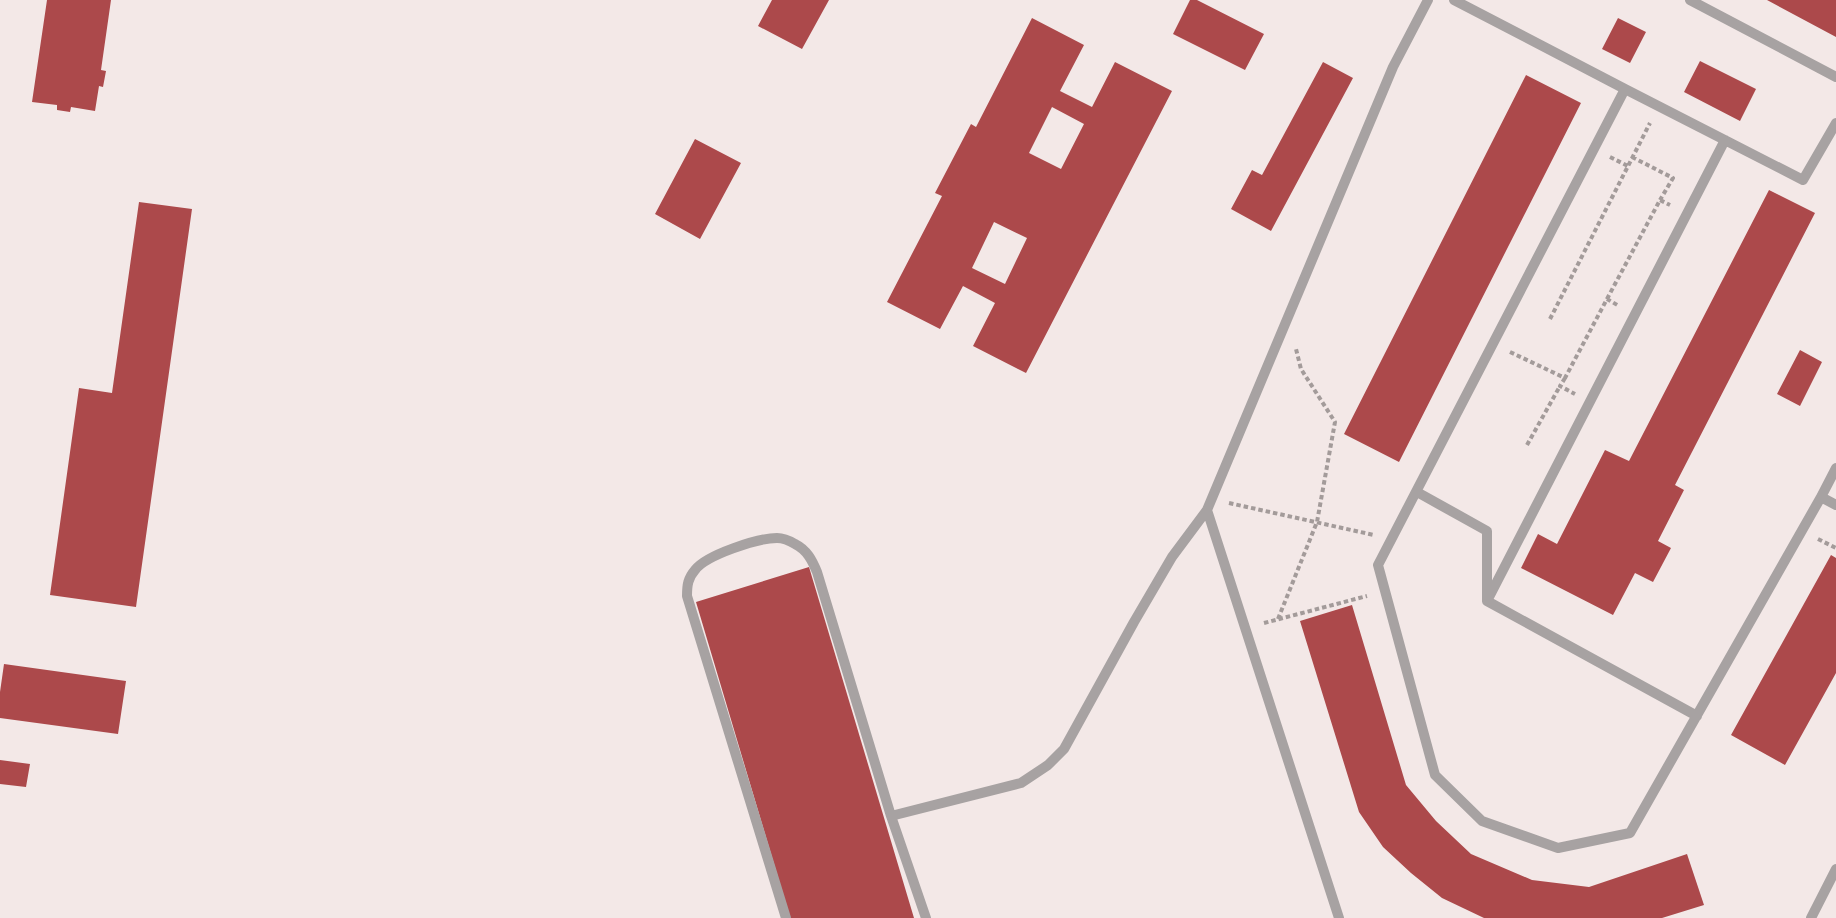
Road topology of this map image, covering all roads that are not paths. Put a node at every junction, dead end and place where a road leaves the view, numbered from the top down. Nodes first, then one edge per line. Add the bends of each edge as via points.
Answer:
1 (1428, 0) edge
2 (1454, 0) edge
3 (1690, 0) edge
4 (1836, 77) edge
5 (1625, 89) junction
6 (1836, 123) edge
7 (1725, 140) junction
8 (1836, 468) edge
9 (1417, 492) junction
10 (1821, 497) junction
11 (1210, 505) junction
12 (1836, 505) edge
13 (1487, 601) junction
14 (1697, 716) junction
15 (891, 816) junction
16 (1836, 869) edge
17 (786, 918) edge
18 (926, 918) edge
19 (1339, 918) edge
20 (1811, 918) edge

1 - 11 lane via 1393,67
2 - 5 lane
3 - 4 lane
5 - 7 lane
5 - 9 lane
6 - 7 lane via 1803,180
7 - 13 lane
8 - 10 lane
9 - 13 lane via 1487,531
9 - 14 lane via 1378,566 1435,775 1482,821 1558,848 1630,833
10 - 12 lane
10 - 14 lane
11 - 15 lane via 1172,557 1065,749 1021,783
11 - 19 lane
13 - 14 lane
15 - 17 lane via 810,555 778,538 745,544 696,568 687,583 687,596
15 - 18 lane
16 - 20 lane

